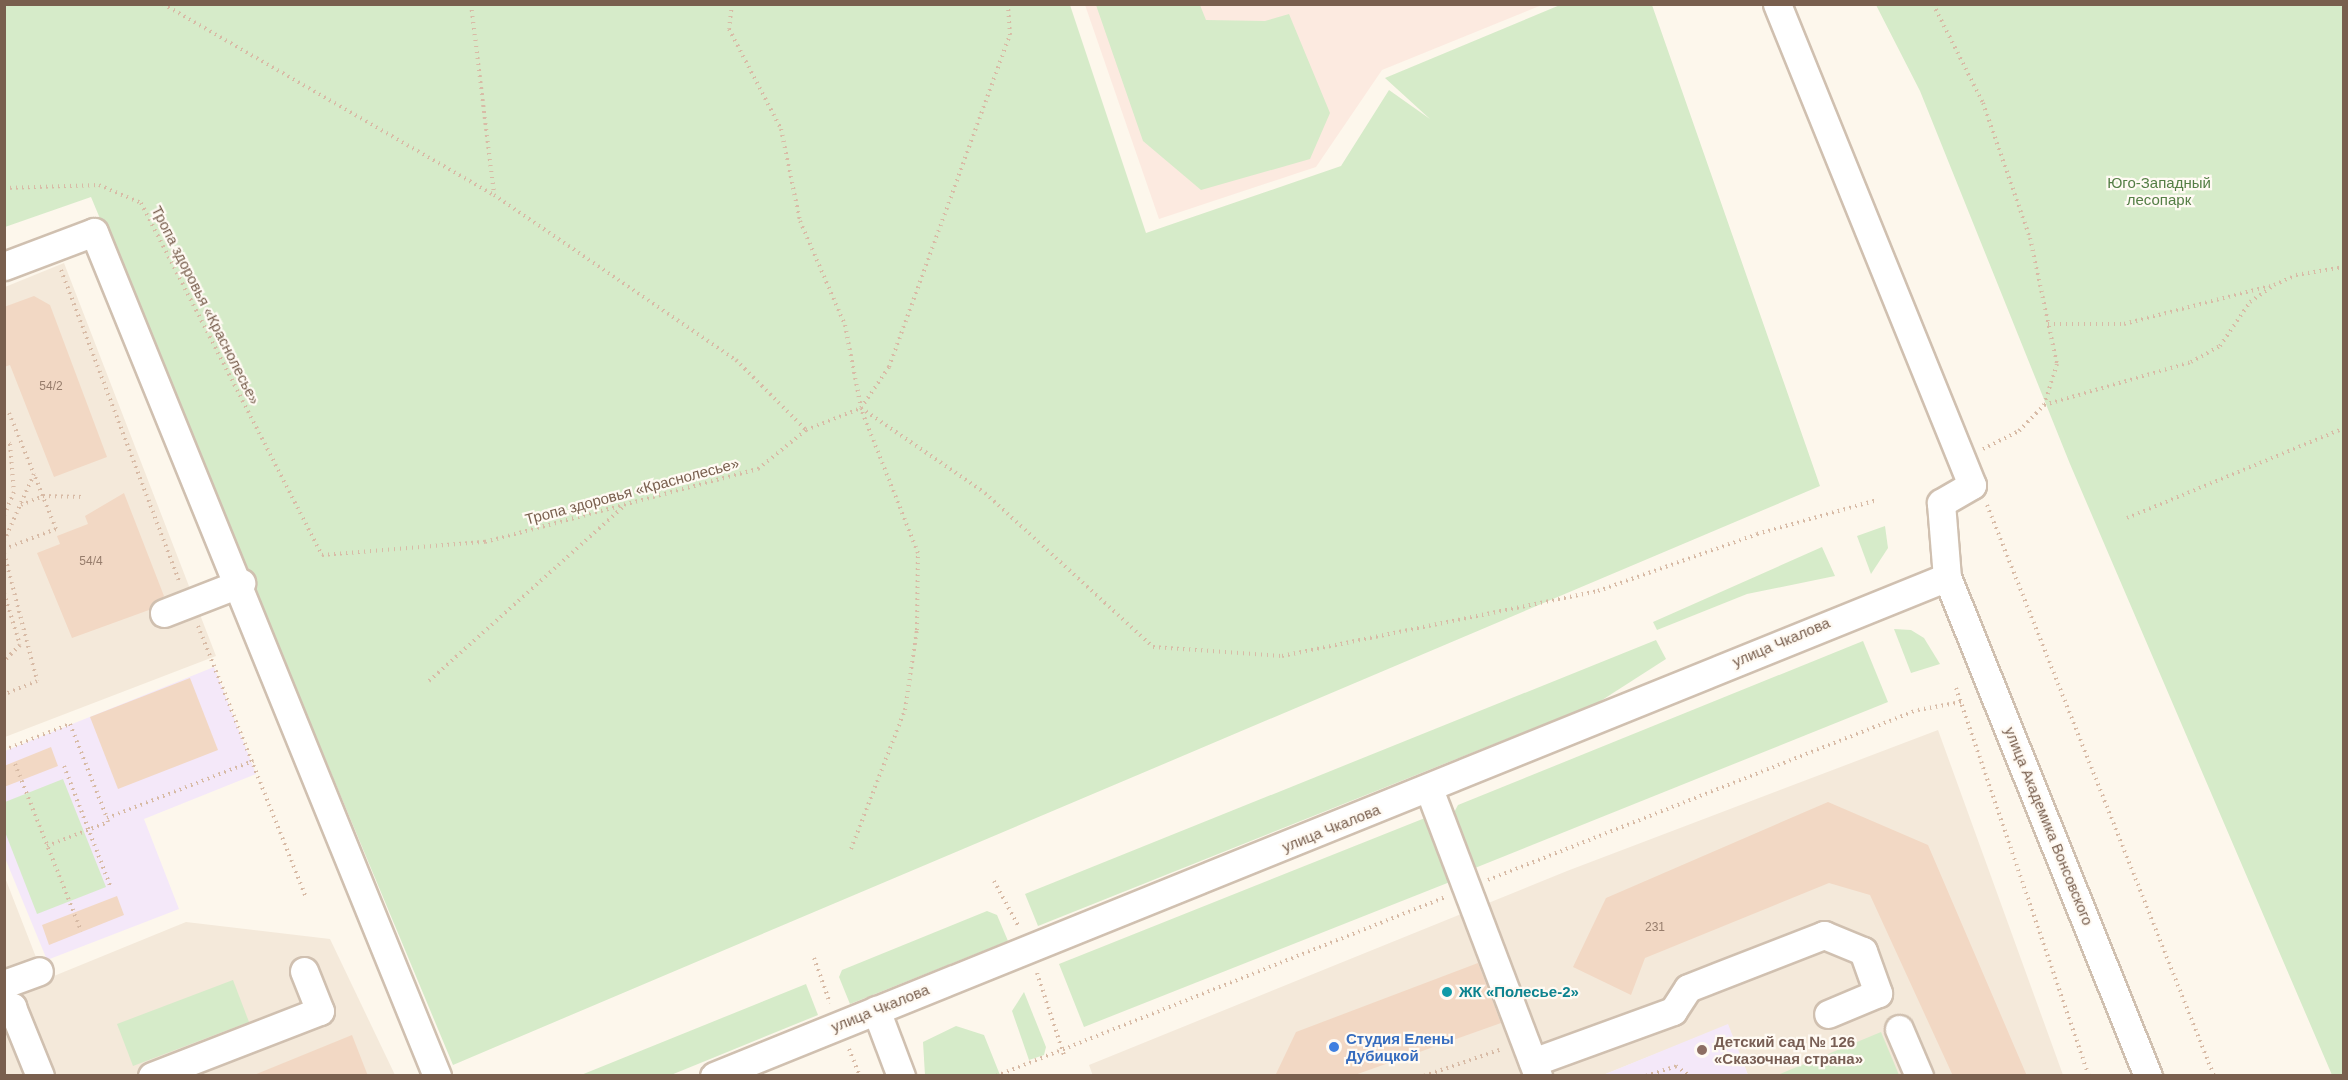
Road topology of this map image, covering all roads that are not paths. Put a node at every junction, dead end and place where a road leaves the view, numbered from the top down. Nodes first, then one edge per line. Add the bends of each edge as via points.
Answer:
1 (1776, 4) edge
2 (4, 266) edge
3 (1947, 577) junction
4 (241, 583) junction
5 (164, 613) dead end
6 (1429, 789) junction
7 (39, 971) dead end
8 (304, 971) dead end
9 (4, 984) edge
10 (4, 1010) edge
11 (876, 1010) junction
12 (1828, 1014) dead end
13 (1899, 1029) dead end
14 (1535, 1069) edge
15 (40, 1076) edge
16 (152, 1076) edge
17 (437, 1076) edge
18 (714, 1076) edge
19 (902, 1076) edge
20 (1918, 1076) edge
21 (2148, 1076) edge

1 - 3 street, улица Академика Вонсовского via 1972,485 1941,503
2 - 4 street via 94,231
3 - 6 street, улица Чкалова
3 - 21 street, улица Академика Вонсовского
4 - 5 street
4 - 17 street
6 - 11 street, улица Чкалова
6 - 14 street
7 - 9 street
8 - 16 street via 320,1011
10 - 15 street via 12,1007
11 - 18 street, улица Чкалова
11 - 19 street
12 - 14 street via 1878,993 1863,951 1824,935 1688,988 1673,1011
13 - 20 street

